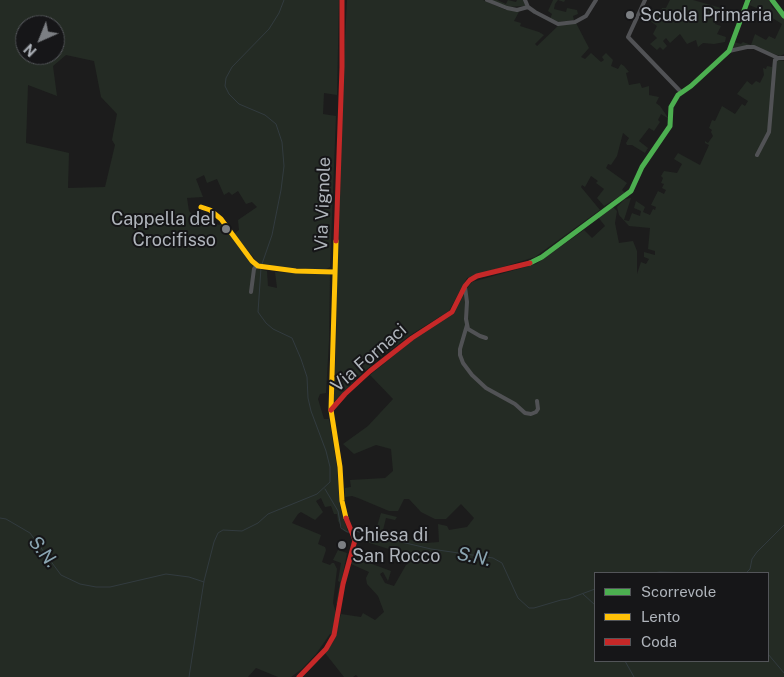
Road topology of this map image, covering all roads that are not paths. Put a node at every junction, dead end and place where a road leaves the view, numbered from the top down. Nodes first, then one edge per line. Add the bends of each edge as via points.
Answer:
1 (342, 0) edge
2 (487, 0) edge
3 (525, 0) edge
4 (596, 0) edge
5 (645, 0) edge
6 (747, 2) edge
7 (773, 2) edge
8 (528, 7) junction
9 (784, 16) edge
10 (729, 51) junction
11 (778, 58) junction
12 (784, 58) edge
13 (681, 92) junction
14 (756, 155) dead end
15 (201, 207) dead end
16 (258, 266) junction
17 (334, 272) junction
18 (465, 286) junction
19 (251, 292) dead end
20 (467, 325) junction
21 (486, 338) dead end
22 (538, 401) dead end
23 (332, 410) junction
24 (299, 677) edge

1 - 17 street, Via Vignole
2 - 8 street via 517,10
3 - 8 street
4 - 8 street via 586,16 575,22 558,24
5 - 13 street via 628,38
6 - 10 street
7 - 9 street
10 - 11 street via 747,46
10 - 13 street
11 - 12 street
11 - 14 street via 775,60 769,132
13 - 18 street via 671,107 670,126 642,167 631,191 542,256 528,264 477,276
15 - 16 street via 221,219
16 - 17 street
16 - 19 street via 254,269
17 - 23 street, Via Vignole
18 - 20 street
18 - 23 street, Via Fornaci via 452,312 370,371
20 - 21 street via 468,329
20 - 22 street via 460,355 472,375 524,413 536,412
23 - 24 street, Via Fornaci via 344,515 355,540 334,635 326,649

